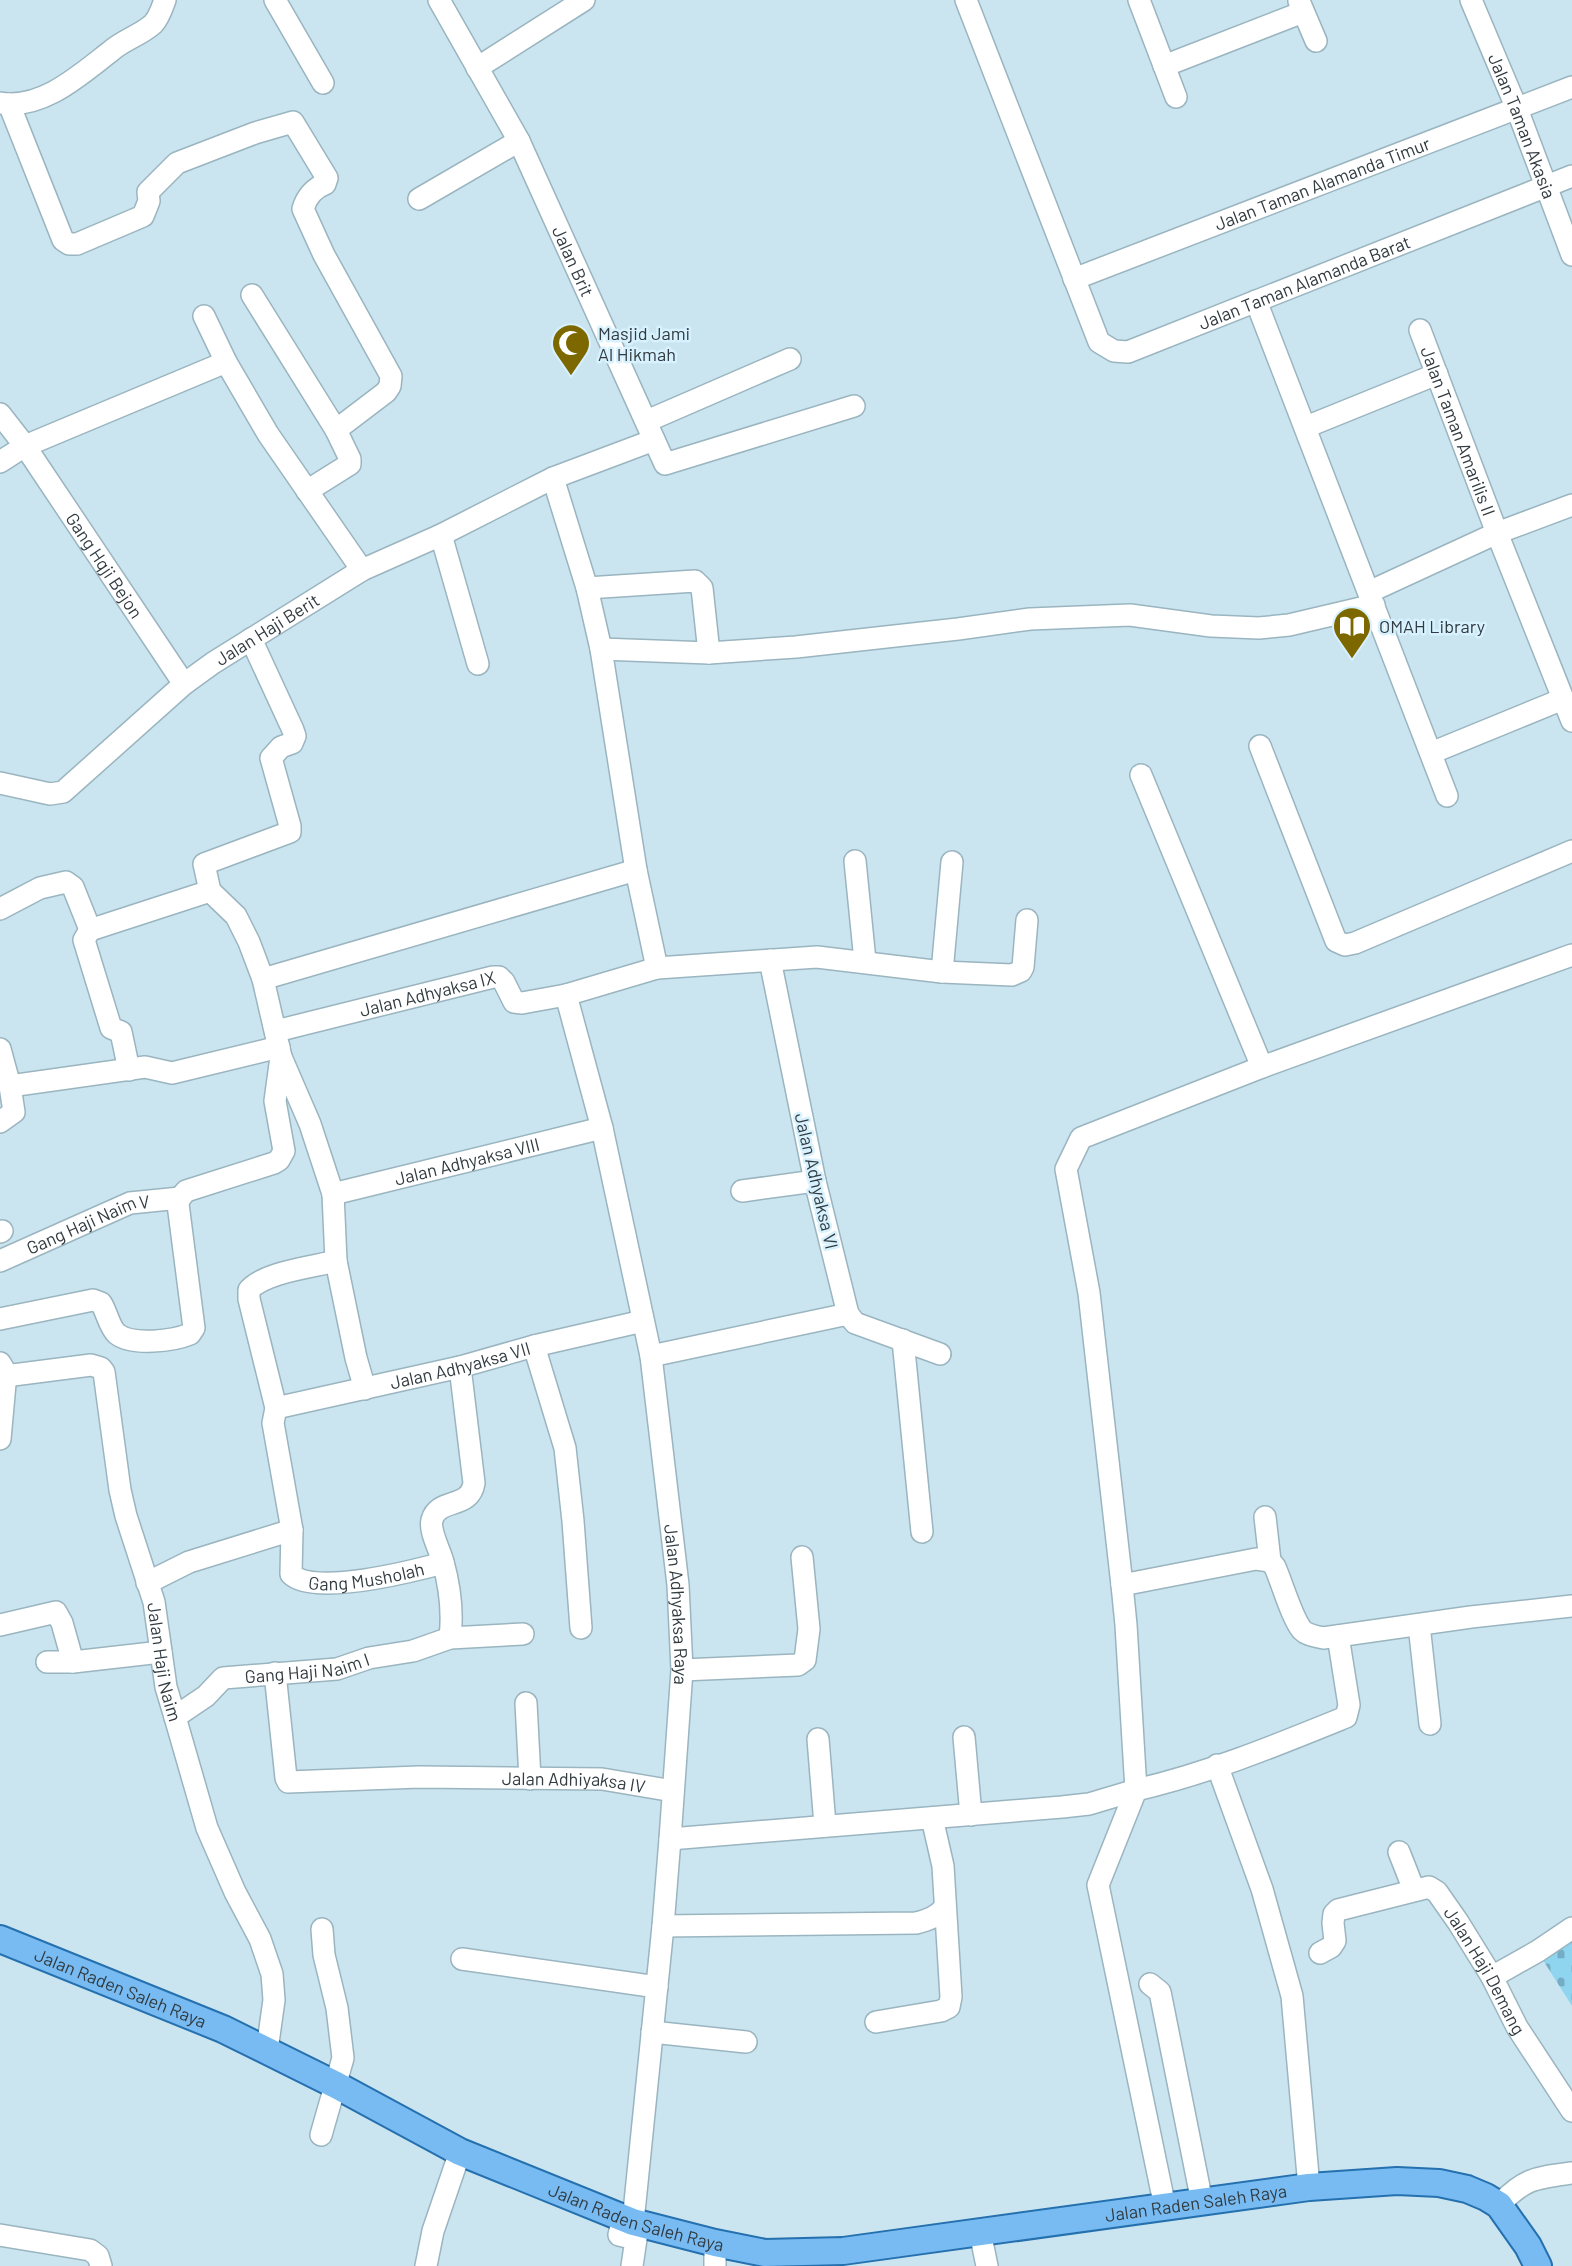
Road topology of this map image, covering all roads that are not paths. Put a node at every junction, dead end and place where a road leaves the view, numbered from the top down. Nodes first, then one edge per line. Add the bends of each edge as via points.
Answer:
1 (165, 0) edge
2 (275, 0) edge
3 (439, 0) edge
4 (584, 0) edge
5 (966, 0) edge
6 (1139, 0) edge
7 (1471, 0) edge
8 (1301, 6) edge
9 (1316, 41) dead end
10 (1164, 66) junction
11 (477, 68) junction
12 (323, 82) dead end
13 (1572, 87) edge
14 (1175, 97) dead end
15 (4, 104) edge
16 (1517, 109) junction
17 (519, 141) junction
18 (1572, 176) edge
19 (1545, 186) junction
20 (419, 199) dead end
21 (1572, 255) edge
22 (1074, 279) junction
23 (252, 295) dead end
24 (1256, 301) junction
25 (204, 316) dead end
26 (1420, 330) dead end
27 (790, 359) dead end
28 (226, 362) junction
29 (1437, 374) junction
30 (854, 406) dead end
31 (0, 414) edge
32 (1306, 427) junction
33 (335, 430) junction
34 (651, 431) junction
35 (25, 446) junction
36 (0, 462) edge
37 (553, 478) junction
38 (307, 491) junction
39 (1572, 505) edge
40 (1497, 533) junction
41 (441, 535) junction
42 (362, 570) junction
43 (587, 587) junction
44 (1371, 598) junction
45 (251, 639) junction
46 (601, 649) junction
47 (709, 653) junction
48 (478, 664) dead end
49 (184, 684) junction
50 (1563, 699) junction
51 (1572, 721) edge
52 (1260, 746) dead end
53 (1431, 753) junction
54 (1141, 775) dead end
55 (0, 783) edge
56 (1447, 796) dead end
57 (1572, 851) edge
58 (855, 861) dead end
59 (952, 862) dead end
60 (636, 870) junction
61 (210, 891) junction
62 (0, 909) edge
63 (1027, 920) dead end
64 (91, 928) junction
65 (1572, 955) edge
66 (769, 960) junction
67 (866, 961) junction
68 (657, 968) junction
69 (943, 972) junction
70 (263, 979) junction
71 (566, 995) junction
72 (279, 1045) junction
73 (0, 1049) edge
74 (1262, 1067) junction
75 (128, 1070) junction
76 (10, 1086) junction
77 (0, 1122) edge
78 (602, 1128) junction
79 (815, 1181) junction
80 (742, 1191) dead end
81 (333, 1194) junction
82 (180, 1198) junction
83 (0, 1261) edge
84 (336, 1261) junction
85 (848, 1314) junction
86 (0, 1320) edge
87 (643, 1321) junction
88 (903, 1340) junction
89 (534, 1346) junction
90 (940, 1354) dead end
91 (651, 1356) junction
92 (460, 1367) junction
93 (3, 1368) edge
94 (365, 1389) junction
95 (276, 1408) junction
96 (0, 1439) edge
97 (1265, 1517) dead end
98 (292, 1530) junction
99 (922, 1532) dead end
100 (802, 1557) dead end
101 (1270, 1561) junction
102 (443, 1563) junction
103 (147, 1583) junction
104 (1122, 1585) junction
105 (1572, 1606) edge
106 (0, 1625) edge
107 (1419, 1625) junction
108 (581, 1628) dead end
109 (523, 1634) dead end
110 (1338, 1636) junction
111 (450, 1638) junction
112 (162, 1652) junction
113 (47, 1662) dead end
114 (73, 1662) junction
115 (681, 1670) junction
116 (275, 1673) junction
117 (526, 1703) dead end
118 (174, 1717) junction
119 (1430, 1724) dead end
120 (964, 1737) dead end
121 (818, 1739) dead end
122 (1217, 1765) junction
123 (530, 1779) junction
124 (1136, 1790) junction
125 (673, 1791) junction
126 (971, 1815) junction
127 (932, 1818) junction
128 (825, 1825) junction
129 (670, 1839) junction
130 (1399, 1852) dead end
131 (1414, 1890) junction
132 (945, 1906) junction
133 (663, 1926) junction
134 (1572, 1928) edge
135 (322, 1929) dead end
136 (0, 1939) edge
137 (1320, 1953) dead end
138 (462, 1959) dead end
139 (1492, 1977) junction
140 (1150, 1983) dead end
141 (657, 1987) junction
142 (876, 2022) dead end
143 (652, 2032) junction
144 (746, 2042) dead end
145 (267, 2050) junction
146 (336, 2085) junction
147 (1572, 2111) edge
148 (321, 2135) dead end
149 (460, 2152) junction
150 (1572, 2173) edge
151 (1309, 2187) junction
152 (1202, 2202) junction
153 (1499, 2206) junction
154 (1165, 2207) junction
155 (628, 2220) junction
156 (980, 2232) junction
157 (0, 2235) edge
158 (715, 2255) edge
159 (101, 2266) edge
160 (426, 2266) edge
161 (632, 2266) edge
162 (987, 2266) edge
163 (1538, 2266) edge

1 - 15 street via 154,23 80,75 37,100
2 - 12 street
3 - 11 street, Jalan Brit
4 - 11 street
5 - 22 street, Jalan Taman Alamanda Barat
6 - 10 street
7 - 16 street, Jalan Taman Akasia
8 - 9 street
8 - 10 street
10 - 14 street
11 - 17 street, Jalan Brit
13 - 16 street, Jalan Taman Alamanda Timur
15 - 33 street via 63,240 69,244 143,216 148,192 177,163 293,122 327,178 303,209 391,376 380,399
16 - 19 street, Jalan Taman Akasia
16 - 22 street, Jalan Taman Alamanda Timur
17 - 20 street
17 - 34 street, Jalan Brit
18 - 19 street, Jalan Taman Alamanda Barat
19 - 21 street, Jalan Taman Akasia
19 - 24 street, Jalan Taman Alamanda Barat
22 - 24 street, Jalan Taman Alamanda Barat via 1099,342 1114,351 1128,352
23 - 33 street
24 - 32 street
25 - 28 street
26 - 29 street, Jalan Taman Amarilis II
27 - 34 street, Jalan Haji Berit
28 - 35 street
28 - 38 street
29 - 32 street
29 - 40 street, Jalan Taman Amarilis II
30 - 34 street, Jalan Brit via 667,463
31 - 35 street, Gang Hqji Bejon
32 - 44 street
33 - 38 street via 350,464
34 - 37 street, Jalan Haji Berit
35 - 36 street
35 - 49 street, Gang Hqji Bejon
37 - 41 street, Jalan Haji Berit
37 - 43 street
38 - 42 street
39 - 40 street
40 - 44 street
40 - 50 street, Jalan Taman Amarilis II
41 - 42 street, Jalan Haji Berit
41 - 48 street
42 - 45 street, Jalan Haji Berit
43 - 46 street
43 - 47 street via 695,581 702,588
44 - 47 street via 1289,625 1259,628 1130,615 1030,618
44 - 53 street
45 - 49 street, Jalan Haji Berit
45 - 61 street via 295,736 271,758 290,832 204,864
46 - 47 street
46 - 60 street
49 - 55 street, Jalan Haji Berit via 63,792 50,794
50 - 51 street, Jalan Taman Amarilis II
50 - 53 street
52 - 57 street via 1336,941 1345,945
53 - 56 street
54 - 74 street
58 - 67 street
59 - 69 street
60 - 68 street
60 - 70 street
61 - 64 street
61 - 70 street via 236,916
62 - 64 street via 40,888 66,882 73,887
63 - 69 street via 1023,967 1017,974
64 - 75 street via 85,940 111,1028 121,1032
65 - 74 street
66 - 67 street
66 - 68 street
66 - 79 street, Jalan Adhyaksa VI
67 - 69 street
68 - 71 street
70 - 72 street
71 - 72 street, Jalan Adhyaksa IX via 514,1002 504,982 493,977
71 - 78 street, Jalan Adhyaksa Raya
72 - 75 street via 172,1073 145,1067
72 - 81 street
72 - 82 street via 275,1101 282,1156 274,1163 186,1191
73 - 76 street
74 - 104 street via 1081,1138 1066,1169 1089,1293
75 - 76 street
76 - 77 street via 14,1112
78 - 81 street, Jalan Adhyaksa VIII
78 - 87 street, Jalan Adhyaksa Raya
79 - 80 street
79 - 85 street, Jalan Adhyaksa VI
81 - 84 street
82 - 83 street, Gang Haji Naim V via 130,1203
82 - 86 street via 194,1328 190,1334 156,1342 125,1337 117,1334 101,1303 93,1300
84 - 94 street
84 - 95 street via 277,1275 249,1290
85 - 88 street via 855,1323
85 - 91 street
87 - 89 street, Jalan Adhyaksa VII
87 - 91 street, Jalan Adhyaksa Raya
88 - 90 street
88 - 99 street
89 - 92 street, Jalan Adhyaksa VII
89 - 108 street via 565,1448
91 - 115 street, Jalan Adhyaksa Raya via 678,1585
92 - 94 street, Jalan Adhyaksa VII
92 - 102 street via 474,1483 463,1501 447,1504 433,1516 431,1524
93 - 96 street
93 - 103 street, Jalan Haji Naim via 13,1375 92,1365 104,1372 120,1490
94 - 95 street, Jalan Adhyaksa VII
95 - 98 street via 273,1423
97 - 101 street
98 - 102 street, Gang Musholah via 292,1577 323,1585
98 - 103 street via 188,1562
100 - 115 street via 809,1629 805,1660 798,1665
101 - 104 street via 1256,1559
101 - 110 street via 1303,1631 1323,1638
102 - 111 street via 452,1620
103 - 112 street, Jalan Haji Naim
104 - 124 street
105 - 107 street
106 - 114 street via 56,1612
107 - 110 street
107 - 119 street
109 - 111 street, Gang Haji Naim I
110 - 122 street via 1349,1705 1346,1717
111 - 116 street, Gang Haji Naim I via 337,1669
112 - 114 street
112 - 118 street, Jalan Haji Naim
113 - 114 street
115 - 125 street, Jalan Adhyaksa Raya
116 - 118 street, Gang Haji Naim I via 223,1678
116 - 123 street, Jalan Adhiyaksa IV via 288,1782
117 - 123 street
118 - 145 street, Jalan Haji Naim via 207,1828 272,1974 274,2000
120 - 126 street
121 - 128 street
122 - 124 street
122 - 151 street via 1262,1889 1292,1996
123 - 125 street, Jalan Adhiyaksa IV via 602,1779
124 - 126 street via 1089,1804
124 - 154 street via 1098,1885
125 - 129 street, Jalan Adhyaksa Raya
126 - 127 street
127 - 128 street
127 - 132 street via 943,1866
128 - 129 street
129 - 133 street, Jalan Adhyaksa Raya
130 - 131 street
131 - 137 street via 1338,1910 1333,1923 1335,1941
131 - 139 street, Jalan Haji Demang via 1429,1887 1437,1892
132 - 133 street via 939,1914 916,1923
132 - 142 street via 949,2007
133 - 141 street, Jalan Adhyaksa Raya
134 - 139 street
135 - 146 street via 341,2034
136 - 145 main road, Jalan Raden Saleh Raya
138 - 141 street
139 - 147 street, Jalan Haji Demang via 1517,2027
140 - 152 street via 1160,1992
141 - 143 street, Jalan Adhyaksa Raya
143 - 144 street
143 - 155 street, Jalan Adhyaksa Raya
145 - 146 main road, Jalan Raden Saleh Raya
146 - 148 street
146 - 149 main road, Jalan Raden Saleh Raya
149 - 155 main road, Jalan Raden Saleh Raya
149 - 160 street
150 - 153 street via 1527,2181
151 - 152 main road, Jalan Raden Saleh Raya
151 - 153 main road, Jalan Raden Saleh Raya via 1439,2183 1467,2189
152 - 154 main road, Jalan Raden Saleh Raya
153 - 163 main road, Jalan Raden Saleh Raya
154 - 156 main road, Jalan Raden Saleh Raya
155 - 158 main road, Jalan Raden Saleh Raya
155 - 161 street via 619,2235 636,2239
156 - 158 main road, Jalan Raden Saleh Raya via 843,2251
156 - 162 street
157 - 159 street via 90,2250

